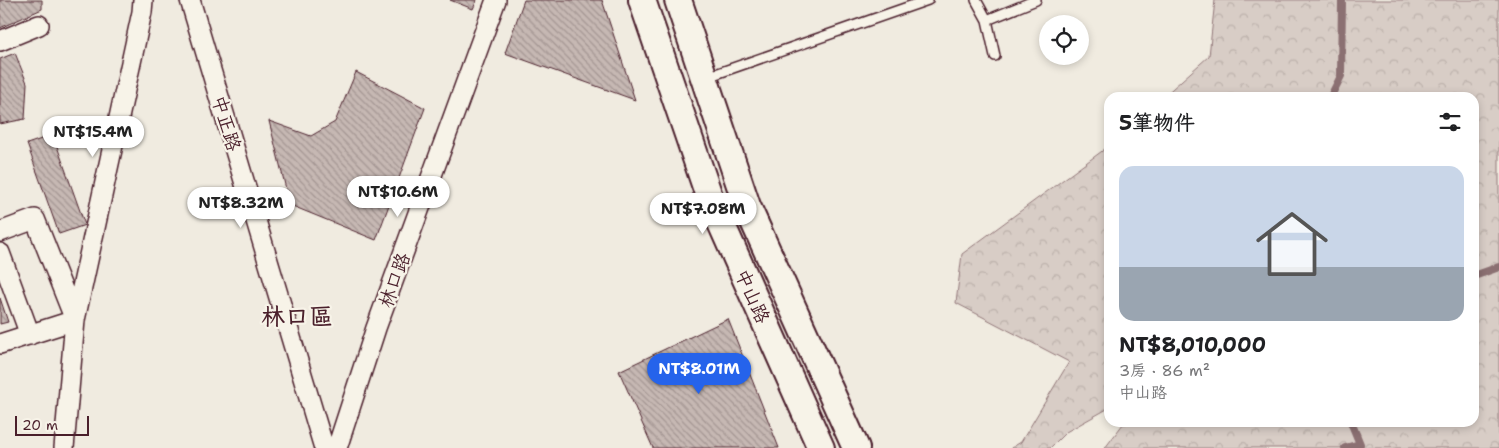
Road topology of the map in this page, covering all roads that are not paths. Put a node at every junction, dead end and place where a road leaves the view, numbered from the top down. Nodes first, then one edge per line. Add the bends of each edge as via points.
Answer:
1 (143, 0) edge
2 (190, 0) edge
3 (496, 0) edge
4 (642, 0) edge
5 (678, 0) edge
6 (928, 0) edge
7 (976, 0) edge
8 (1036, 0) edge
9 (987, 20) junction
10 (38, 25) dead end
11 (0, 41) edge
12 (995, 56) dead end
13 (705, 78) junction
14 (0, 232) edge
15 (0, 253) edge
16 (75, 320) junction
17 (30, 335) junction
18 (0, 344) edge
19 (64, 448) edge
20 (324, 448) edge
21 (336, 448) edge
22 (821, 448) edge
23 (856, 448) edge

1 - 16 street
2 - 20 street, 中正路
3 - 21 street, 林口路 via 376,328
4 - 22 main road, 中山路 via 709,196
5 - 13 main road, 中山路
6 - 13 lane
7 - 9 lane
8 - 9 lane
9 - 12 lane
10 - 11 street
13 - 23 main road, 中山路 via 747,206
14 - 16 street via 35,219
15 - 17 street
16 - 17 street
16 - 19 street
17 - 18 street

